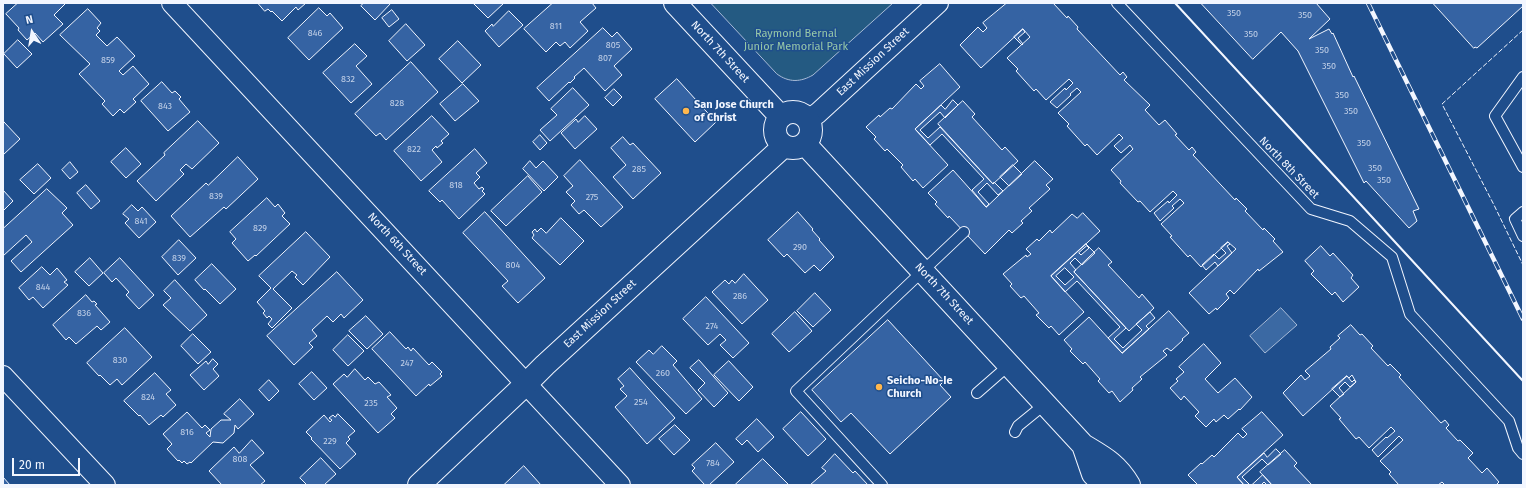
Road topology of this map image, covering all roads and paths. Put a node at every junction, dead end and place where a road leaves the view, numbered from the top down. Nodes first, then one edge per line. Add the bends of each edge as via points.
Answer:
1 (172, 3) edge
2 (675, 3) edge
3 (938, 3) edge
4 (1118, 3) edge
5 (1523, 77) edge
6 (781, 117) junction
7 (808, 120) junction
8 (794, 145) junction
9 (1523, 167) edge
10 (1523, 212) edge
11 (964, 232) dead end
12 (1523, 236) edge
13 (923, 271) junction
14 (1009, 365) junction
15 (3, 376) edge
16 (527, 383) junction
17 (977, 393) dead end
18 (1045, 404) junction
19 (1015, 432) dead end
20 (1083, 445) junction
21 (1523, 454) edge
22 (105, 485) edge
23 (419, 485) edge
24 (620, 485) edge
25 (882, 485) edge
26 (1104, 485) edge
27 (1129, 485) edge

1 - 16 street, North 6th Street
2 - 6 street, North 7th Street
3 - 7 street, East Mission Street
4 - 21 lane, North 8th Street via 1311,209 1350,221 1392,257 1410,314 1509,421 1518,448
5 - 9 lane via 1495,116
6 - 7 street via 799,113
6 - 8 street via 775,132 777,138
7 - 8 street via 811,136
8 - 13 street, North 7th Street
8 - 16 street, East Mission Street
10 - 12 lane via 1515,219
11 - 13 lane
13 - 14 street, North 7th Street
13 - 25 lane via 796,391
14 - 17 lane
14 - 18 street, North 7th Street
15 - 22 street
16 - 23 street, East Mission Street
16 - 24 street, North 6th Street
18 - 19 lane via 1018,426
18 - 20 street, North 7th Street
20 - 26 street, North 7th Street via 1093,474
20 - 27 street, North 7th Street via 1109,460

